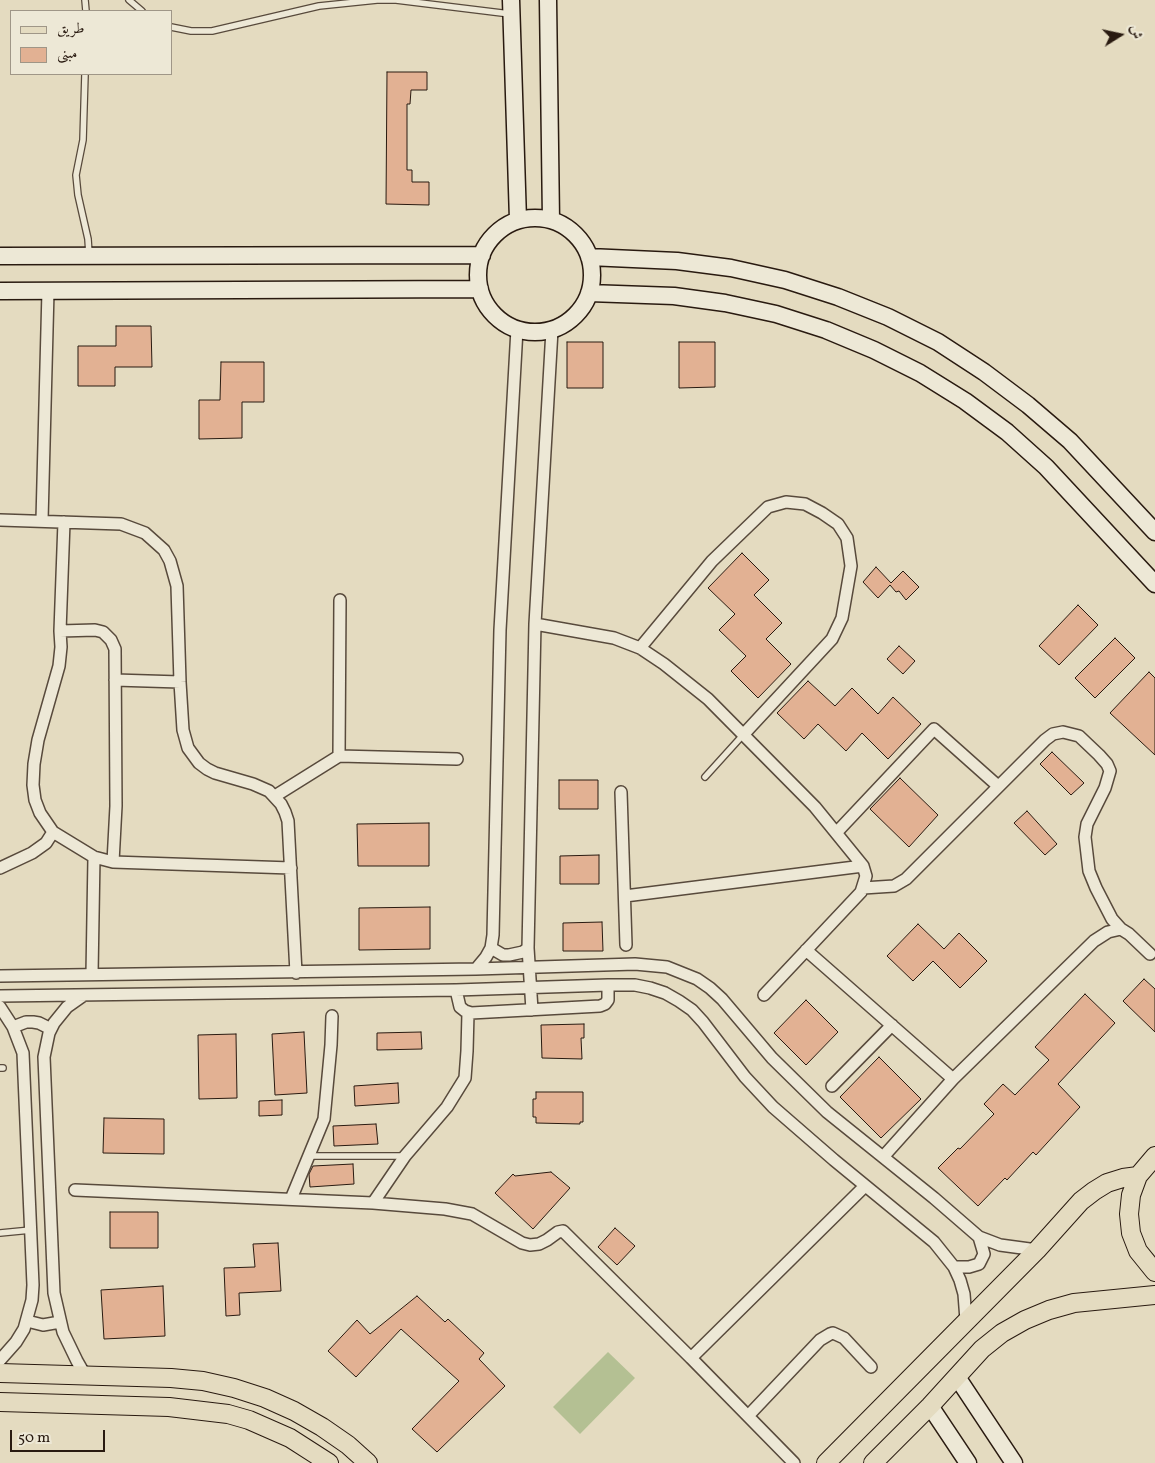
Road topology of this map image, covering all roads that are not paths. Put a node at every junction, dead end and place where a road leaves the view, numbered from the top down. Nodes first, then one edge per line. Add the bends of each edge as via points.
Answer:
1 (129, 0) edge
2 (329, 0) edge
3 (548, 0) edge
4 (339, 3) junction
5 (512, 7) edge
6 (141, 10) edge
7 (172, 27) edge
8 (85, 75) edge
9 (518, 220) junction
10 (551, 220) junction
11 (482, 254) junction
12 (0, 256) edge
13 (89, 256) junction
14 (589, 257) junction
15 (480, 289) junction
16 (0, 291) edge
17 (48, 291) junction
18 (590, 293) junction
19 (517, 329) junction
20 (552, 330) junction
21 (0, 520) edge
22 (42, 520) junction
23 (64, 522) junction
24 (1155, 532) edge
25 (1155, 584) edge
26 (340, 600) dead end
27 (535, 624) junction
28 (60, 631) junction
29 (640, 648) junction
30 (115, 680) junction
31 (180, 682) junction
32 (743, 735) junction
33 (339, 756) junction
34 (457, 759) dead end
35 (705, 777) dead end
36 (998, 786) junction
37 (621, 792) dead end
38 (275, 796) junction
39 (53, 832) junction
40 (836, 833) junction
41 (94, 857) junction
42 (114, 862) junction
43 (864, 866) junction
44 (0, 868) edge
45 (291, 868) junction
46 (863, 888) junction
47 (625, 896) junction
48 (1121, 930) junction
49 (626, 945) dead end
50 (491, 948) junction
51 (528, 948) junction
52 (806, 950) junction
53 (1150, 954) dead end
54 (530, 967) junction
55 (476, 970) junction
56 (322, 972) junction
57 (296, 973) junction
58 (92, 974) junction
59 (0, 976) edge
60 (608, 985) junction
61 (531, 987) junction
62 (456, 990) junction
63 (323, 991) junction
64 (84, 995) junction
65 (764, 995) dead end
66 (0, 996) edge
67 (0, 1007) edge
68 (532, 1010) junction
69 (468, 1012) junction
70 (332, 1016) dead end
71 (892, 1025) junction
72 (14, 1027) junction
73 (51, 1029) junction
74 (953, 1078) junction
75 (832, 1086) dead end
76 (1154, 1153) edge
77 (309, 1156) junction
78 (406, 1156) junction
79 (883, 1157) junction
80 (1138, 1176) junction
81 (866, 1186) junction
82 (75, 1190) dead end
83 (291, 1199) junction
84 (373, 1203) junction
85 (30, 1230) junction
86 (0, 1233) edge
87 (980, 1237) junction
88 (1037, 1250) junction
89 (954, 1266) junction
90 (1155, 1272) edge
91 (1155, 1295) edge
92 (966, 1320) junction
93 (27, 1322) junction
94 (60, 1322) junction
95 (691, 1358) junction
96 (0, 1360) edge
97 (871, 1368) dead end
98 (0, 1373) edge
99 (68, 1375) junction
100 (85, 1375) junction
101 (957, 1377) junction
102 (0, 1402) edge
103 (66, 1404) junction
104 (930, 1406) junction
105 (748, 1416) junction
106 (329, 1463) edge
107 (368, 1463) edge
108 (794, 1463) edge
109 (826, 1463) edge
110 (873, 1463) edge
111 (968, 1463) edge
112 (1014, 1463) edge

1 - 6 lane
2 - 4 lane
3 - 10 street
4 - 5 lane via 396,0
4 - 7 lane via 212,31
5 - 9 street
8 - 13 lane via 83,140 76,175
9 - 10 street
9 - 11 street via 490,240
10 - 14 street via 568,228 581,241
11 - 13 street
11 - 15 street via 478,277
12 - 13 street
14 - 18 street
14 - 24 street via 677,261 731,268 838,297 938,342 1028,404 1070,441
15 - 17 street
15 - 19 street via 487,307 501,321
16 - 17 street
17 - 22 street
18 - 20 street via 569,321
18 - 25 street via 674,296 776,314 826,330 905,365 964,401 1046,467
19 - 20 street
19 - 50 street via 500,630
20 - 27 street
21 - 22 street
22 - 23 street
23 - 28 street
23 - 31 street via 121,524 145,533 164,550 175,573 177,586
26 - 33 street
27 - 29 street via 614,638
27 - 51 street
28 - 30 street via 95,630 108,637 114,649
28 - 39 street via 59,666 38,740 34,785 40,813
29 - 32 street via 708,699
29 - 32 street via 712,560 768,507 786,502 805,504 838,524 846,538 851,566 842,618 832,639
30 - 31 street
30 - 42 street
31 - 38 street via 185,739 193,756 207,769 261,786
32 - 35 lane
32 - 40 street
33 - 34 street
33 - 38 street
36 - 40 street via 934,729
36 - 46 street via 906,879 894,886
36 - 48 street via 1053,734 1063,732 1079,736 1107,764 1110,771 1108,781 1087,824 1086,855 1103,904
37 - 47 street
38 - 45 street via 288,821
39 - 41 street
39 - 44 street via 46,843 32,853
40 - 43 street
41 - 42 street
41 - 58 street
42 - 45 street
43 - 46 street
43 - 47 street
45 - 57 street
46 - 52 street
47 - 49 street
48 - 53 street via 1130,934
48 - 74 street via 1108,932 1094,941
50 - 51 street via 509,956
50 - 55 street
51 - 54 street
52 - 65 street
52 - 71 street
54 - 55 street
54 - 61 street
54 - 79 street via 651,964 697,979 722,999 799,1086
55 - 56 street
56 - 57 street
56 - 63 street
57 - 58 street
58 - 59 street
60 - 61 street
60 - 68 street via 608,1000 602,1005
60 - 81 street via 650,988 665,993 692,1010 745,1078 803,1134
61 - 62 street
61 - 68 street
62 - 63 street
62 - 69 street via 460,1007
63 - 64 street
64 - 66 street
64 - 73 street via 60,1014
67 - 72 street
68 - 69 street
69 - 78 street via 465,1078 448,1107
70 - 77 street via 324,1119
71 - 74 street
71 - 75 street
72 - 73 street via 33,1022
72 - 85 street via 23,1053
73 - 94 street via 44,1056 54,1293
74 - 79 street
76 - 80 main road
77 - 78 lane
77 - 83 street
78 - 84 street
79 - 87 street
80 - 88 main road via 1107,1183 1094,1190
80 - 90 main road via 1131,1194 1131,1233 1138,1251
81 - 89 street via 934,1242
81 - 95 street
82 - 83 street
83 - 84 street
84 - 95 street via 445,1208 472,1214 530,1245 563,1232
85 - 86 lane
85 - 93 street via 33,1285
87 - 88 street via 1000,1245
87 - 89 street via 984,1254 979,1264
88 - 92 main road
89 - 92 street via 964,1294
91 - 101 main road via 1074,1303 1049,1310 1002,1333 982,1349
92 - 109 main road
93 - 94 street via 43,1325
93 - 96 street via 16,1342
94 - 100 street via 69,1347
95 - 105 street
97 - 105 street via 844,1338 830,1334 820,1340
98 - 99 main road
99 - 100 main road
99 - 103 main road
100 - 107 main road via 171,1378 234,1388 294,1411 348,1445
101 - 104 main road
101 - 112 street
102 - 103 main road
103 - 106 main road via 169,1407 228,1414 290,1438
104 - 110 main road
104 - 111 street
105 - 108 street

